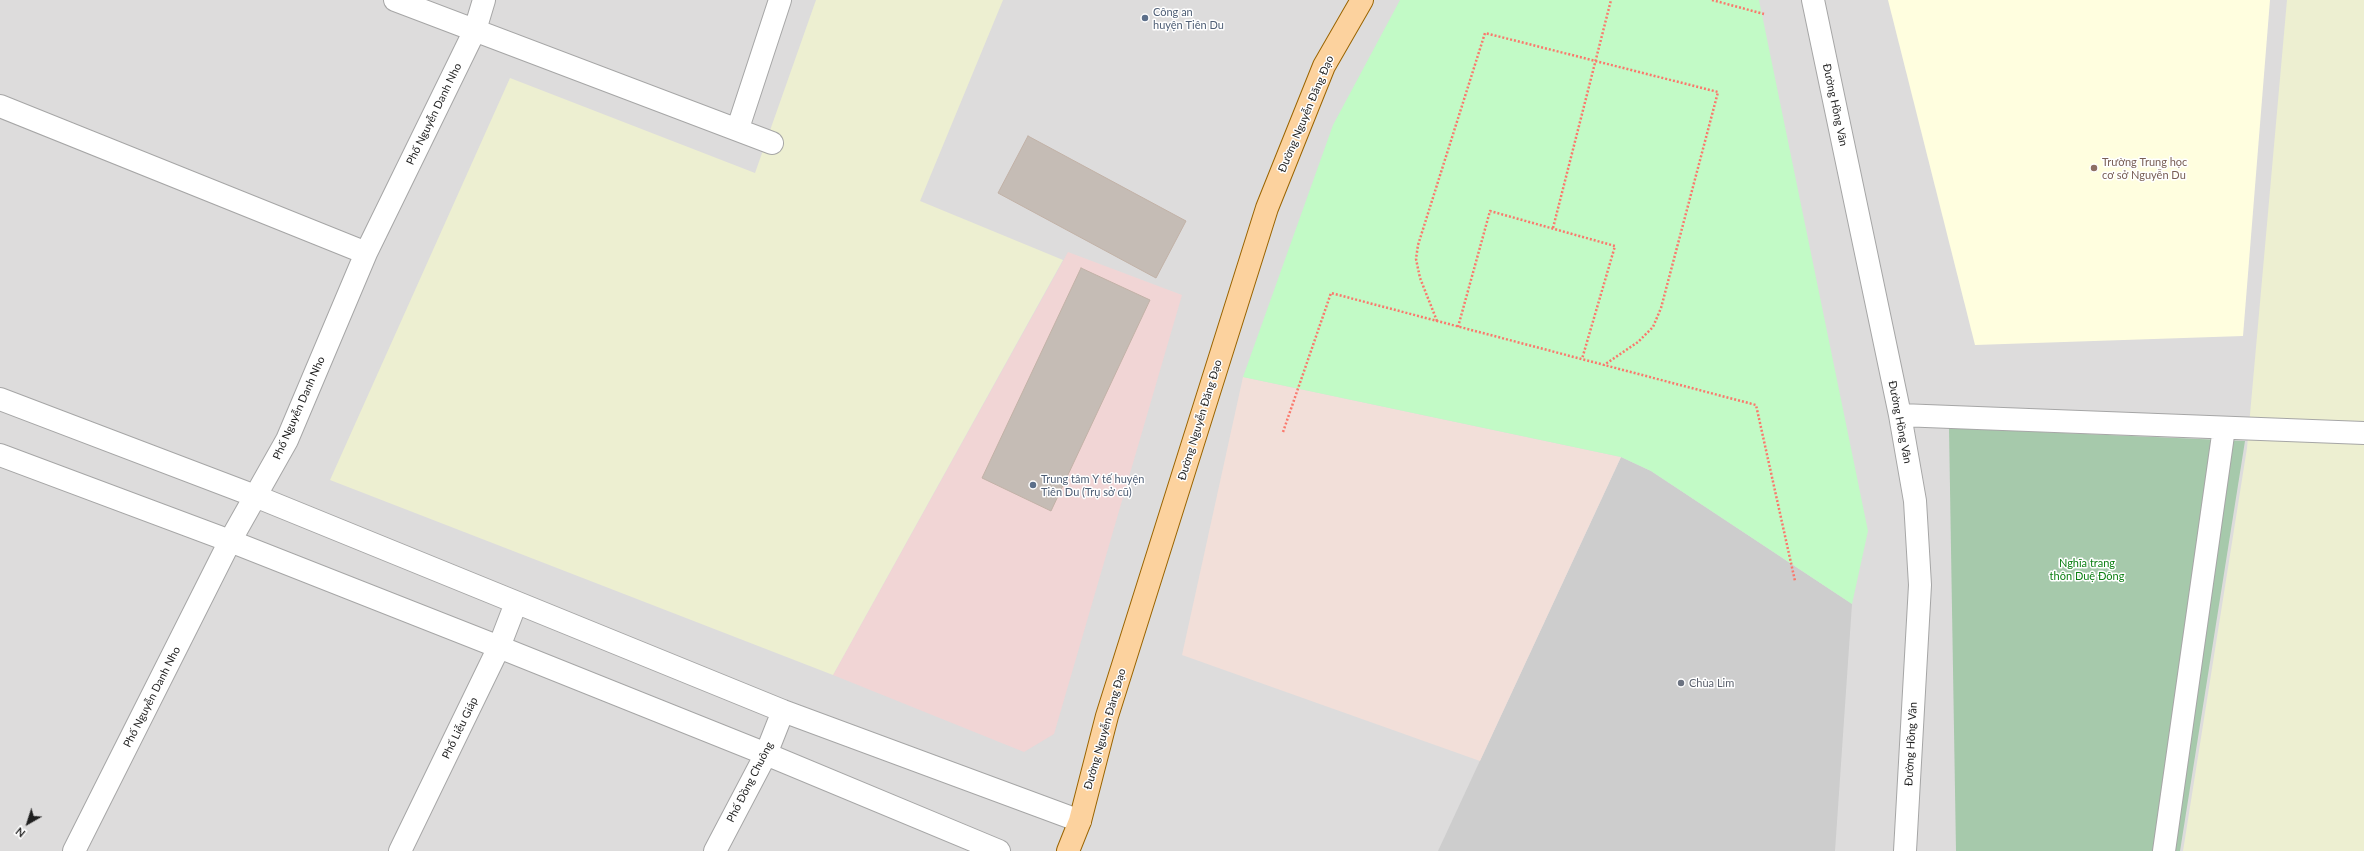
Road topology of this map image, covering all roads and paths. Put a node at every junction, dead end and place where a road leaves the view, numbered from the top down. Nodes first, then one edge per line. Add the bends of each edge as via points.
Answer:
1 (395, 0) edge
2 (484, 0) edge
3 (780, 0) edge
4 (1362, 0) edge
5 (1611, 0) edge
6 (1712, 0) edge
7 (1813, 0) edge
8 (1764, 14) dead end
9 (475, 30) junction
10 (1596, 61) junction
11 (0, 106) edge
12 (738, 128) junction
13 (772, 143) dead end
14 (1553, 228) junction
15 (366, 253) junction
16 (1437, 321) junction
17 (1458, 327) junction
18 (1582, 359) junction
19 (1604, 365) junction
20 (0, 399) edge
21 (1900, 415) junction
22 (2224, 428) junction
23 (1283, 432) dead end
24 (2364, 433) edge
25 (0, 455) edge
26 (255, 496) junction
27 (230, 541) junction
28 (1795, 581) dead end
29 (516, 603) junction
30 (499, 647) junction
31 (783, 711) junction
32 (766, 754) junction
33 (1080, 821) junction
34 (74, 851) edge
35 (400, 851) edge
36 (715, 851) edge
37 (999, 851) edge
38 (1068, 851) edge
39 (1904, 851) edge
40 (2164, 851) edge

1 - 9 street
2 - 9 street, Phố Nguyễn Danh Nho
3 - 12 street
4 - 33 main road, Đường Nguyễn Đăng Đạo via 1324,66 1267,208 1107,716
5 - 10 path
6 - 8 path
7 - 21 street, Đường Hồng Vân
9 - 12 street
9 - 15 street, Phố Nguyễn Danh Nho
10 - 14 path
10 - 16 path via 1485,34 1418,245 1416,259 1420,278
10 - 19 path via 1718,92 1661,308 1653,327 1638,342
11 - 15 street
12 - 13 street
14 - 17 path via 1490,211
14 - 18 path via 1615,246
15 - 26 street, Phố Nguyễn Danh Nho via 287,440
16 - 17 path
16 - 23 path via 1331,293
17 - 18 path
18 - 19 path
19 - 28 path via 1756,405
20 - 26 street
21 - 22 street
21 - 39 street, Đường Hồng Vân via 1915,501 1920,585
22 - 24 street
22 - 40 street
25 - 27 street
26 - 27 street, Phố Nguyễn Danh Nho
26 - 29 street
27 - 30 street
27 - 34 street, Phố Nguyễn Danh Nho
29 - 30 street, Phố Liễu Giáp
29 - 31 street
30 - 32 street
30 - 35 street, Phố Liễu Giáp
31 - 32 street, Phố Đồng Chuông
31 - 33 street
32 - 36 street, Phố Đồng Chuông
32 - 37 street
33 - 38 main road, Đường Nguyễn Đăng Đạo

